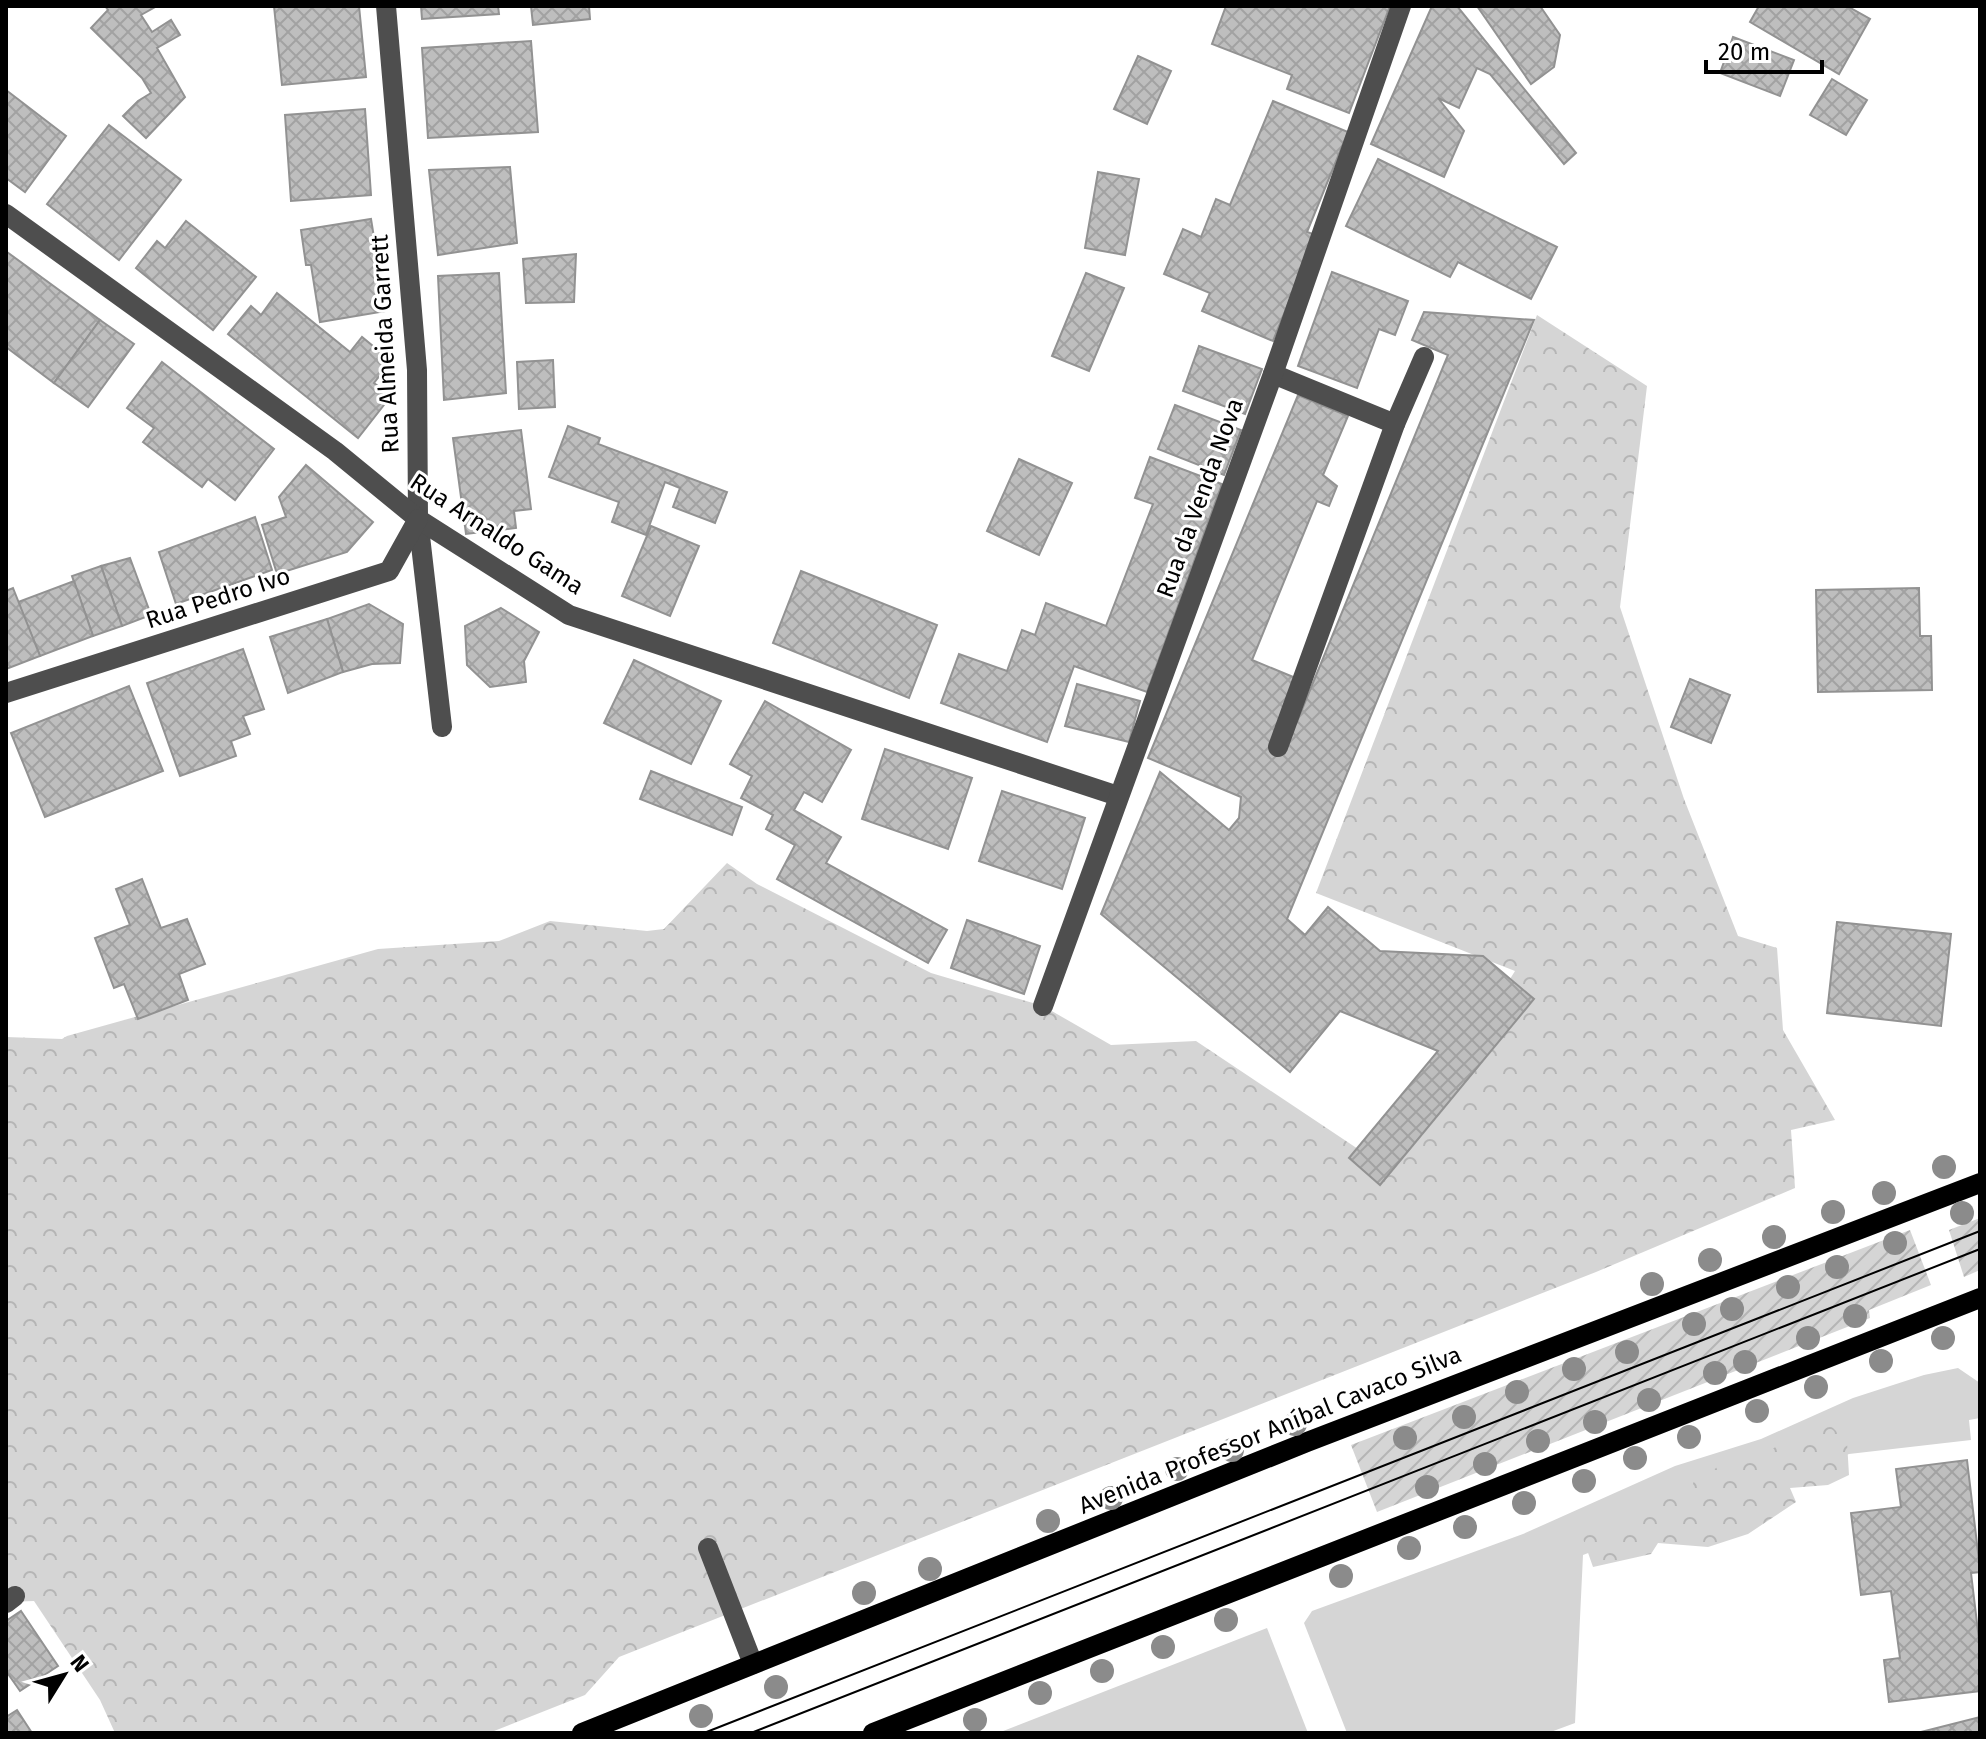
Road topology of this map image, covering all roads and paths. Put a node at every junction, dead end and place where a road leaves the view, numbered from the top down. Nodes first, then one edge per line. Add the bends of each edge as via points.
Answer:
1 (386, 6) edge
2 (1401, 6) edge
3 (6, 214) edge
4 (1424, 357) dead end
5 (1273, 374) junction
6 (1395, 424) junction
7 (418, 519) junction
8 (6, 693) edge
9 (442, 727) dead end
10 (1278, 747) dead end
11 (1118, 796) junction
12 (1043, 1006) dead end
13 (1980, 1183) edge
14 (1980, 1298) edge
15 (708, 1548) dead end
16 (753, 1664) junction
17 (582, 1733) edge
18 (873, 1733) edge

1 - 7 street, Rua Almeida Garrett via 417,370
2 - 5 street, Rua da Venda Nova
3 - 7 street, Rua Arnaldo Gama via 335,451
4 - 6 street
5 - 6 street
5 - 11 street, Rua da Venda Nova
6 - 10 street
7 - 8 street, Rua Pedro Ivo via 389,571
7 - 9 street, Rua Almeida Garrett
7 - 11 street, Rua Arnaldo Gama via 569,615
11 - 12 street, Rua da Venda Nova
13 - 16 main road, Avenida Professor Aníbal Cavaco Silva
14 - 18 main road
15 - 16 street
16 - 17 main road, Avenida Professor Aníbal Cavaco Silva

